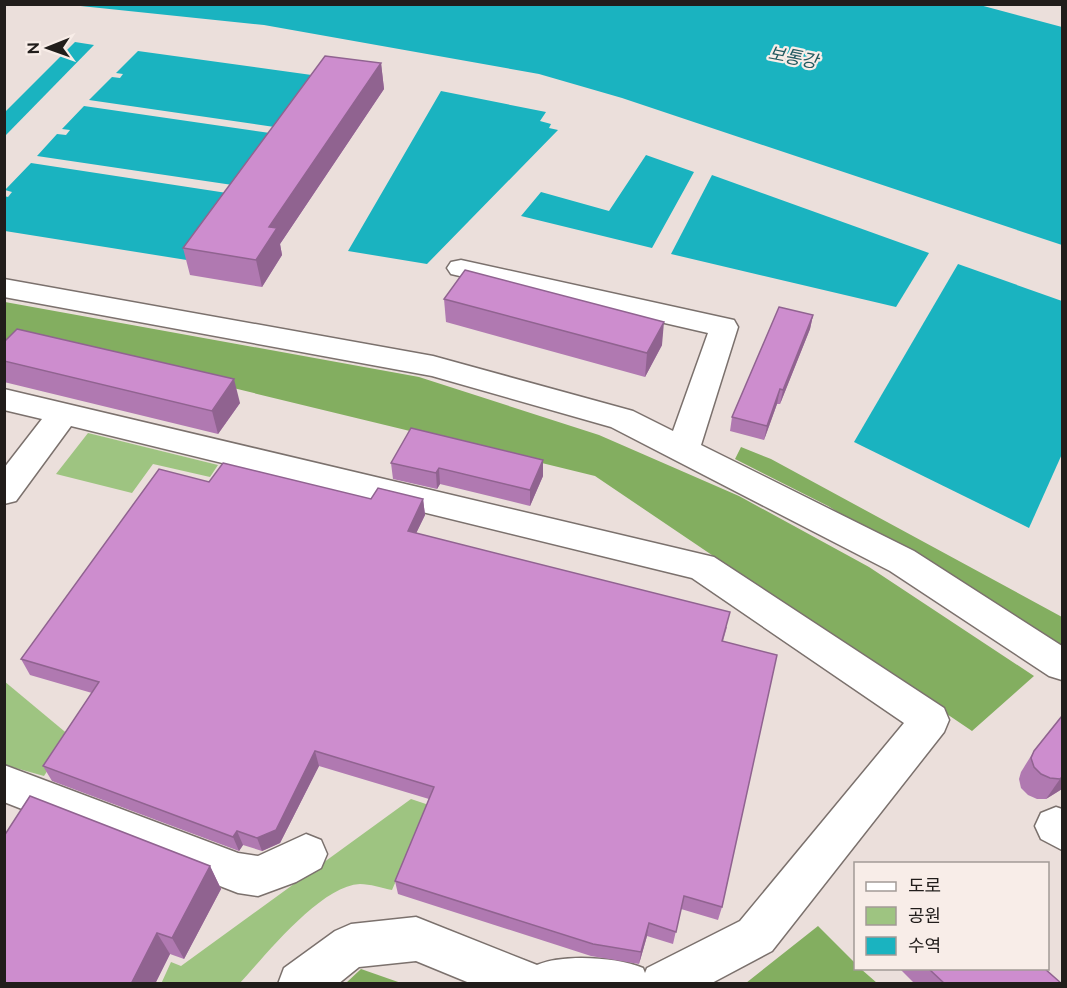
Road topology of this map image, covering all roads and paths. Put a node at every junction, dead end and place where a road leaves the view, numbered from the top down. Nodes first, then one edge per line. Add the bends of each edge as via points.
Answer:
1 (461, 268) dead end
2 (4, 288) edge
3 (4, 399) edge
4 (63, 414) junction
5 (682, 450) junction
6 (4, 492) edge
7 (1062, 665) edge
8 (4, 783) edge
9 (306, 854) dead end
10 (300, 984) edge
11 (529, 984) edge
12 (545, 984) edge
13 (627, 984) edge
14 (663, 984) edge

1 - 5 street via 724,327
2 - 5 street via 433,366 622,419
3 - 4 street
4 - 6 street
4 - 14 street via 702,567 930,720 756,936
5 - 7 street via 902,561
8 - 9 street via 237,873 258,876
10 - 11 street via 351,946 416,939
12 - 13 street

